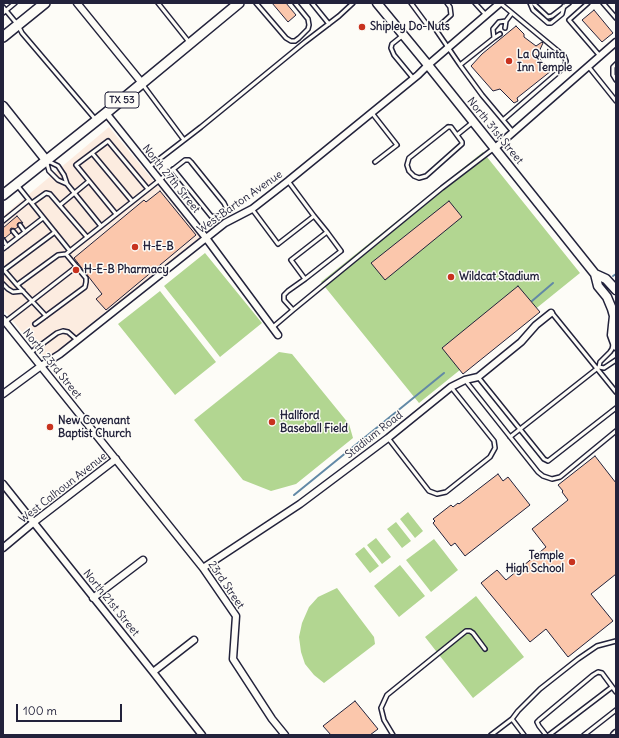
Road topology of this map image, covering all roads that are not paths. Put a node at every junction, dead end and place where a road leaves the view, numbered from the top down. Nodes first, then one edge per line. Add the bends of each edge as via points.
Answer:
1 (15, 3) edge
2 (45, 3) edge
3 (77, 3) edge
4 (158, 3) edge
5 (238, 3) edge
6 (256, 3) edge
7 (295, 3) edge
8 (312, 3) edge
9 (353, 3) edge
10 (377, 3) edge
11 (411, 3) edge
12 (446, 3) edge
13 (475, 3) edge
14 (500, 3) edge
15 (532, 3) edge
16 (569, 3) edge
17 (588, 3) edge
18 (603, 3) edge
19 (564, 6) junction
20 (3, 7) edge
21 (4, 12) edge
22 (512, 13) junction
23 (486, 15) junction
24 (616, 18) edge
25 (506, 21) junction
26 (328, 24) junction
27 (18, 25) junction
28 (434, 26) junction
29 (505, 28) dead end
30 (500, 34) dead end
31 (403, 35) junction
32 (3, 37) edge
33 (494, 38) junction
34 (616, 42) edge
35 (191, 43) junction
36 (448, 48) junction
37 (600, 56) junction
38 (616, 64) edge
39 (428, 65) junction
40 (460, 65) junction
41 (588, 66) junction
42 (414, 79) junction
43 (616, 80) edge
44 (142, 83) junction
45 (616, 101) edge
46 (3, 106) edge
47 (106, 113) junction
48 (372, 113) junction
49 (96, 120) junction
50 (503, 120) junction
51 (474, 122) junction
52 (513, 132) junction
53 (457, 135) junction
54 (184, 140) junction
55 (495, 148) junction
56 (92, 153) junction
57 (46, 160) junction
58 (375, 162) dead end
59 (149, 167) junction
60 (173, 169) junction
61 (159, 180) junction
62 (89, 181) junction
63 (288, 181) junction
64 (16, 184) junction
65 (67, 184) junction
66 (148, 189) junction
67 (74, 193) junction
68 (3, 195) edge
69 (29, 200) junction
70 (132, 201) junction
71 (32, 203) junction
72 (60, 205) junction
73 (252, 209) junction
74 (11, 214) junction
75 (116, 214) junction
76 (314, 216) junction
77 (43, 218) junction
78 (14, 219) dead end
79 (4, 220) edge
80 (8, 224) dead end
81 (20, 225) dead end
82 (101, 226) junction
83 (13, 231) dead end
84 (25, 232) junction
85 (55, 232) junction
86 (327, 232) junction
87 (18, 237) junction
88 (87, 237) junction
89 (206, 238) junction
90 (3, 240) edge
91 (7, 246) junction
92 (3, 249) edge
93 (70, 251) junction
94 (66, 254) junction
95 (76, 267) junction
96 (3, 269) edge
97 (595, 274) junction
98 (305, 279) junction
99 (3, 284) edge
100 (17, 285) junction
101 (616, 290) edge
102 (23, 291) junction
103 (33, 301) junction
104 (293, 310) junction
105 (551, 313) joint
106 (46, 316) junction
107 (4, 320) edge
108 (615, 322) edge
109 (35, 324) dead end
110 (273, 327) junction
111 (278, 335) dead end
112 (77, 340) junction
113 (615, 344) edge
114 (30, 353) junction
115 (616, 360) edge
116 (41, 366) junction
117 (598, 368) junction
118 (478, 376) junction
119 (465, 380) junction
120 (452, 387) junction
121 (615, 388) edge
122 (616, 392) edge
123 (3, 394) edge
124 (616, 408) edge
125 (520, 430) junction
126 (616, 432) edge
127 (510, 437) junction
128 (388, 438) junction
129 (116, 459) junction
130 (3, 484) edge
131 (34, 522) junction
132 (3, 548) edge
133 (143, 560) dead end
134 (203, 568) junction
135 (93, 598) junction
136 (194, 640) dead end
137 (616, 641) edge
138 (485, 649) dead end
139 (153, 672) junction
140 (612, 686) junction
141 (616, 692) edge
142 (616, 710) edge
143 (512, 719) junction
144 (202, 735) edge
145 (285, 735) edge
146 (393, 735) edge
147 (491, 735) edge
148 (524, 735) edge
149 (547, 735) edge
150 (584, 735) edge

1 - 21 lane
2 - 27 main road
3 - 44 street
4 - 35 lane
5 - 35 main road, TX 53
6 - 7 lane via 291,41 299,38 308,30 309,25 308,19
8 - 26 lane
9 - 26 lane
10 - 31 street, North 31st Street
11 - 28 lane via 428,26
12 - 28 lane via 451,15 438,27
13 - 23 lane
14 - 22 lane
14 - 23 street, West Barton Avenue
15 - 19 lane via 548,17
15 - 19 lane via 533,10 548,23 562,14
16 - 19 lane
17 - 37 lane via 569,20
18 - 24 lane
20 - 21 lane
21 - 27 lane
22 - 25 lane
22 - 50 lane via 564,56 566,65
23 - 36 street, West Barton Avenue
25 - 29 lane
25 - 33 lane via 499,22 493,29
26 - 54 lane
27 - 32 main road
27 - 49 lane
28 - 36 lane
30 - 33 lane
31 - 39 street, North 31st Street
31 - 42 lane via 391,48
33 - 40 lane
34 - 37 street
35 - 44 main road, TX 53
36 - 39 street, West Barton Avenue
36 - 40 lane
37 - 41 street
38 - 43 lane via 613,67
39 - 42 street, West Barton Avenue
39 - 51 street, North 31st Street
40 - 50 lane
41 - 45 lane
41 - 52 street
42 - 48 street, West Barton Avenue
44 - 47 main road, TX 53
44 - 54 lane
46 - 57 street
47 - 49 main road, TX 53
47 - 59 street, North 27th Street
48 - 58 lane via 397,145
48 - 63 street, West Barton Avenue
49 - 57 main road, TX 53
50 - 52 lane
51 - 53 lane
51 - 55 street, North 31st Street
52 - 55 street
53 - 53 lane via 448,126 409,158 409,171 419,178 426,176 462,144
54 - 59 lane
55 - 97 street, North 31st Street
55 - 104 lane
56 - 62 lane via 76,166
56 - 66 lane via 108,141
56 - 70 lane
57 - 64 main road, TX 53
57 - 65 lane via 58,166
57 - 65 lane via 49,171 58,180
59 - 61 street, North 27th Street
60 - 60 lane via 211,216 219,216 226,211 224,203 189,160
60 - 61 lane
61 - 66 lane
61 - 89 street, North 27th Street
62 - 67 lane
62 - 75 lane
63 - 73 street, West Barton Avenue
63 - 76 lane
64 - 68 main road, TX 53
64 - 69 lane
65 - 67 lane
66 - 70 lane
67 - 72 lane
67 - 82 lane
69 - 71 lane
69 - 74 lane
70 - 75 lane
71 - 72 lane via 46,192
71 - 77 lane
72 - 88 lane
73 - 76 lane via 278,244
73 - 89 street, West Barton Avenue via 225,223
74 - 78 lane
74 - 79 lane
75 - 82 lane
76 - 86 lane
77 - 84 lane
77 - 85 lane
79 - 80 lane
81 - 84 lane
82 - 88 lane
83 - 87 lane
84 - 87 lane
85 - 93 lane
85 - 96 lane
86 - 98 lane via 341,251
86 - 98 lane via 290,260
87 - 91 lane
88 - 93 lane
89 - 110 street, North 27th Street
89 - 112 street, West Barton Avenue
90 - 91 lane
91 - 92 lane
93 - 94 lane
94 - 95 lane
94 - 100 lane via 58,255
95 - 103 lane
95 - 106 lane via 86,278 85,286
96 - 100 lane
97 - 101 street, North 31st Street via 606,279
97 - 108 street, North 31st Street via 598,286 607,297
98 - 104 lane via 284,295 284,300
99 - 102 lane via 13,292
100 - 102 lane
102 - 103 lane
103 - 106 lane
103 - 107 lane
104 - 110 lane
105 - 117 lane
105 - 118 street, Stadium Road via 521,342
106 - 109 lane
107 - 114 street, North 23rd Street
108 - 113 street, North 31st Street via 612,335
110 - 111 street, North 27th Street
112 - 114 lane via 63,331
112 - 116 street, West Barton Avenue
113 - 117 lane
114 - 116 street, North 23rd Street
115 - 117 lane via 604,368
116 - 123 street, West Barton Avenue
116 - 129 street, North 23rd Street
117 - 121 lane
117 - 125 lane
118 - 119 street, Stadium Road
118 - 125 lane
119 - 120 street, Stadium Road
119 - 127 lane
120 - 128 street, Stadium Road
120 - 128 lane via 494,441 496,448 485,462 446,492 437,494 429,491
121 - 122 lane
124 - 125 lane via 548,461
125 - 127 lane
126 - 127 lane via 560,477 552,479 538,472
128 - 134 street, Stadium Road via 300,504
129 - 131 street, West Calhoun Avenue
129 - 134 street, 23rd Street
130 - 131 street, North 21st Street
131 - 132 street, West Calhoun Avenue
131 - 135 street, North 21st Street
133 - 135 street
134 - 145 street, 23rd Street via 236,616 233,659
135 - 139 street, North 21st Street
136 - 139 street
137 - 143 lane via 597,646 578,659 540,689
138 - 146 lane via 473,633 466,631 387,695 381,708 384,720
139 - 144 street, North 21st Street
140 - 141 lane
140 - 149 lane
140 - 149 lane via 602,673 593,675 537,722
142 - 150 lane
143 - 147 lane
143 - 148 lane

